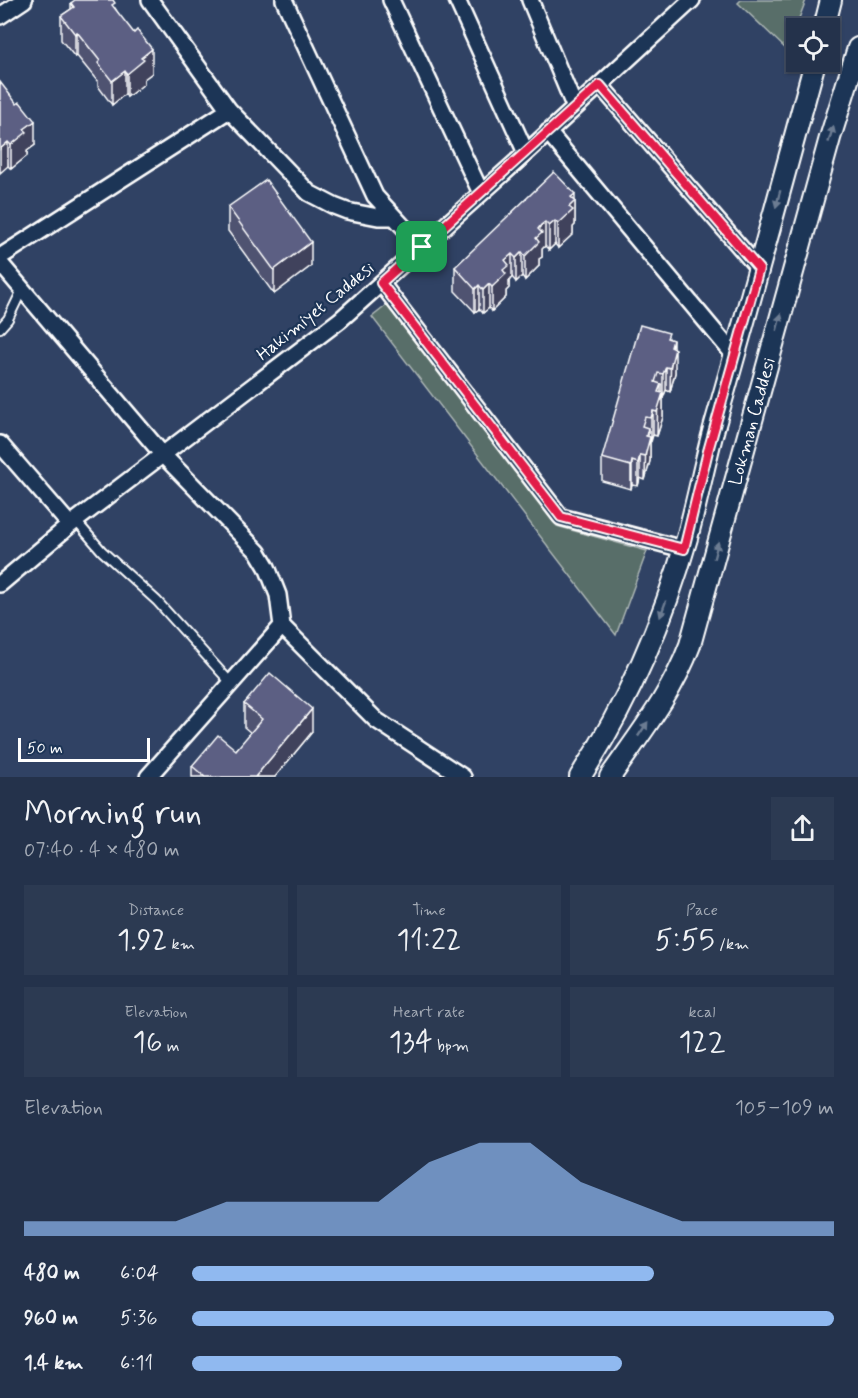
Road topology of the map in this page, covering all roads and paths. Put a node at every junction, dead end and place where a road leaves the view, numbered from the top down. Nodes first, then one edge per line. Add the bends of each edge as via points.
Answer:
1 (24, 0) edge
2 (150, 0) edge
3 (284, 0) edge
4 (391, 0) edge
5 (457, 0) edge
6 (530, 0) edge
7 (692, 0) edge
8 (831, 0) edge
9 (0, 16) edge
10 (826, 18) edge
11 (858, 48) edge
12 (812, 72) edge
13 (600, 85) junction
14 (575, 108) junction
15 (229, 110) junction
16 (548, 132) junction
17 (526, 153) junction
18 (481, 194) junction
19 (394, 217) junction
20 (422, 247) junction
21 (0, 257) edge
22 (0, 264) edge
23 (759, 269) junction
24 (381, 283) junction
25 (22, 290) junction
26 (0, 328) edge
27 (735, 356) junction
28 (0, 444) edge
29 (164, 455) junction
30 (73, 523) junction
31 (684, 549) junction
32 (0, 584) edge
33 (282, 626) junction
34 (231, 683) junction
35 (148, 777) edge
36 (463, 777) edge
37 (580, 777) edge
38 (610, 777) edge

1 - 9 street
2 - 15 street
3 - 19 street via 375,196
4 - 18 street
5 - 17 street
6 - 14 street
7 - 13 street, Hakimiyet Caddesi
8 - 10 street
38 -> 11 street, Lokman Caddesi via 668,692 690,645
12 -> 23 street, Lokman Caddesi
13 - 14 street, Hakimiyet Caddesi
13 - 23 street
14 - 16 street, Hakimiyet Caddesi
15 - 19 street via 309,193 347,211
15 - 21 street
16 - 17 street, Hakimiyet Caddesi
16 - 27 street
17 - 18 street, Hakimiyet Caddesi
18 - 20 street, Hakimiyet Caddesi
19 - 20 street
20 - 24 street, Hakimiyet Caddesi
22 - 25 street
23 - 27 street, Lokman Caddesi
24 - 29 street, Hakimiyet Caddesi via 340,320
24 - 31 street via 561,517
25 - 26 lane
25 - 29 street
27 - 31 street, Lokman Caddesi
28 - 30 street
29 - 30 street, Hakimiyet Caddesi
29 - 33 street via 258,552 276,588
30 - 32 street, Hakimiyet Caddesi
30 - 34 lane via 157,601
31 -> 37 street, Lokman Caddesi via 641,664
33 - 34 street
33 - 36 street via 376,720
34 - 35 street

